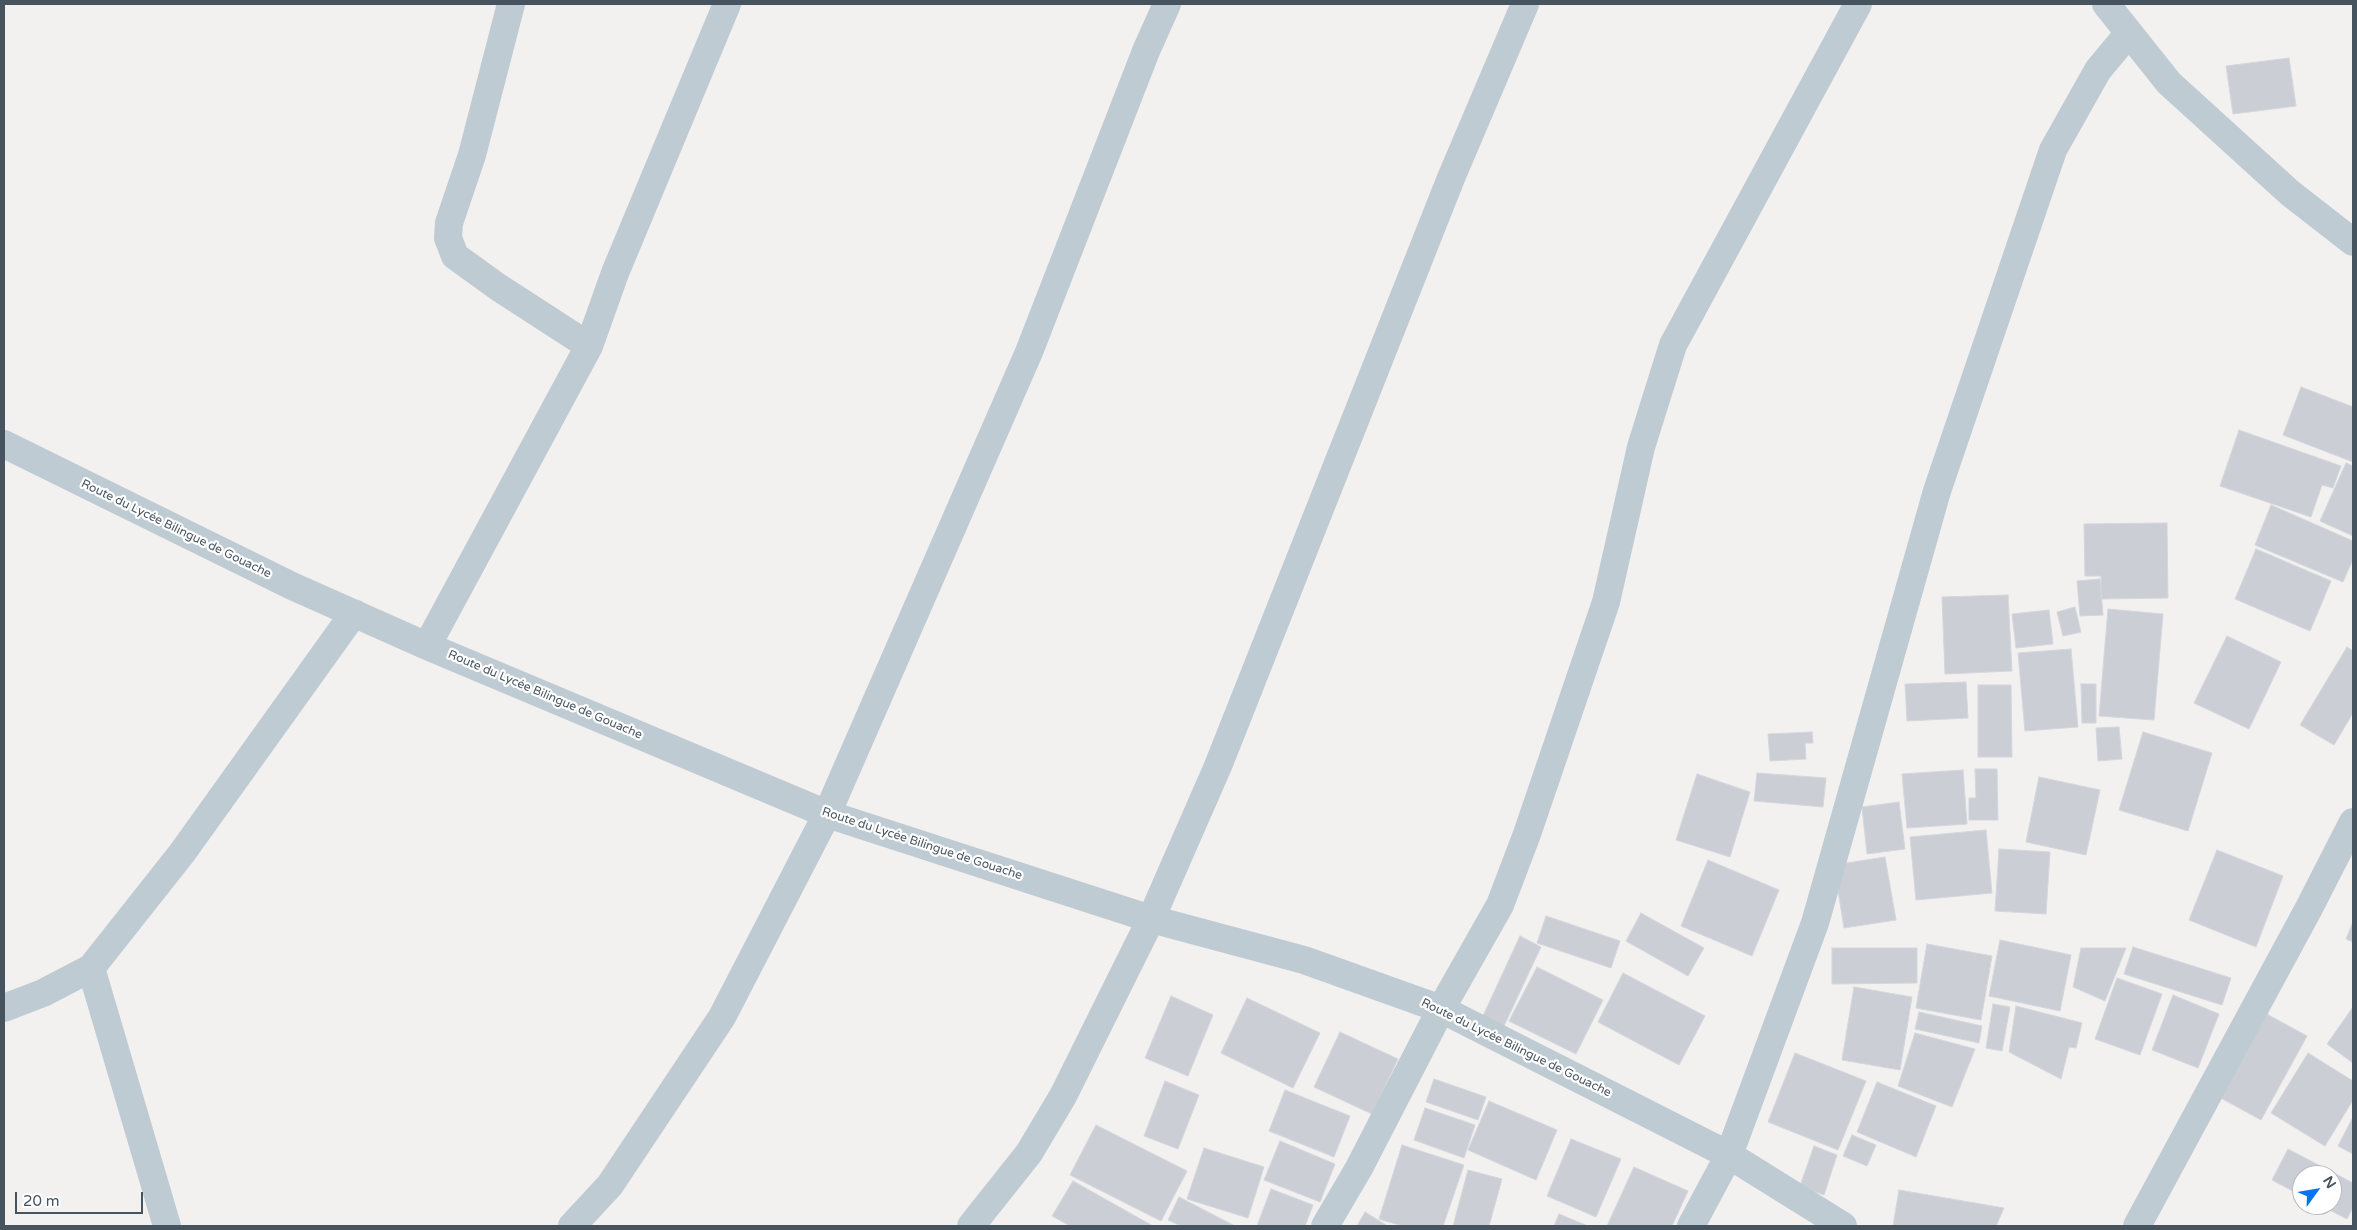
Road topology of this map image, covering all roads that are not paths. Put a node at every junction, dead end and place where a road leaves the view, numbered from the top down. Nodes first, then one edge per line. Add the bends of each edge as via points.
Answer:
1 (511, 4) edge
2 (727, 4) edge
3 (1167, 4) edge
4 (1525, 4) edge
5 (1858, 4) edge
6 (2106, 4) edge
7 (2128, 34) junction
8 (2353, 242) edge
9 (590, 346) junction
10 (4, 444) edge
11 (354, 613) junction
12 (427, 646) junction
13 (827, 814) junction
14 (2353, 822) edge
15 (1151, 919) junction
16 (91, 968) junction
17 (4, 1008) edge
18 (1441, 1009) junction
19 (1729, 1155) junction
20 (167, 1226) edge
21 (572, 1226) edge
22 (971, 1226) edge
23 (1325, 1226) edge
24 (1691, 1226) edge
25 (1843, 1226) edge
26 (2136, 1226) edge

1 - 9 street via 472,155 449,223 448,238 456,256
2 - 9 street via 615,273
3 - 13 street via 1029,352
4 - 15 street via 1450,178 1218,766
5 - 18 street via 1673,345 1641,447 1606,602 1530,825 1500,905
6 - 7 street
7 - 8 street via 2169,83 2290,193
7 - 19 street via 2098,70 2053,150 1937,491 1815,923
9 - 12 street
10 - 11 street, Route du Lycée Bilingue de Gouache via 292,586
11 - 12 street, Route du Lycée Bilingue de Gouache
11 - 16 street via 182,853
12 - 13 street, Route du Lycée Bilingue de Gouache
13 - 15 street, Route du Lycée Bilingue de Gouache
13 - 21 street via 722,1017 610,1185
14 - 26 street
15 - 18 street, Route du Lycée Bilingue de Gouache via 1304,960
15 - 22 street via 1064,1096 1029,1153
16 - 17 street via 43,993
16 - 20 street
18 - 19 street, Route du Lycée Bilingue de Gouache
18 - 23 street via 1359,1168
19 - 24 street
19 - 25 street, Route du Lycée Bilingue de Gouache

